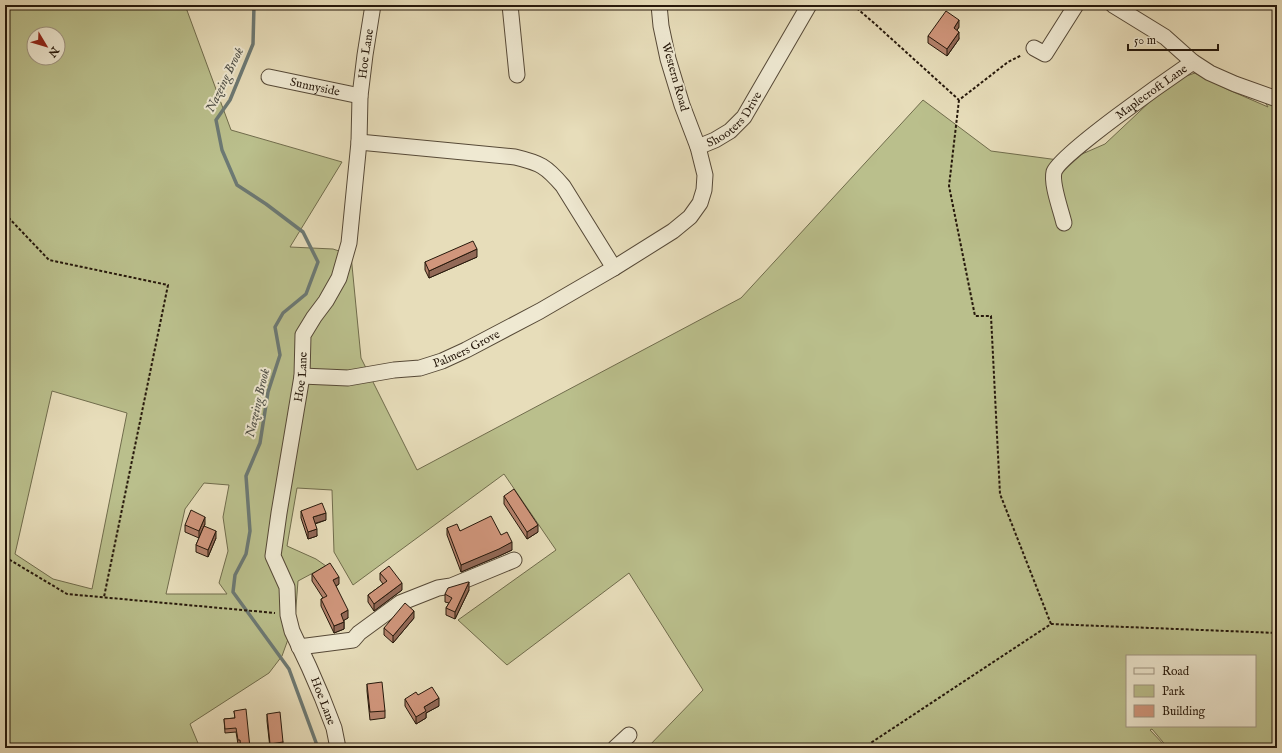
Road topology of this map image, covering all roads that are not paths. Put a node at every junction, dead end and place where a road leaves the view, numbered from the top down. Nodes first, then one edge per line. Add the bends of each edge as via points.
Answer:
1 (372, 5) edge
2 (510, 5) edge
3 (659, 5) edge
4 (809, 5) edge
5 (1076, 5) edge
6 (1113, 5) edge
7 (1045, 55) road end
8 (1192, 62) junction
9 (517, 75) dead end
10 (269, 77) dead end
11 (360, 96) junction
12 (1277, 99) edge
13 (359, 142) junction
14 (698, 147) junction
15 (1064, 223) dead end
16 (637, 254) joint
17 (614, 268) junction
18 (302, 376) junction
19 (514, 560) dead end
20 (299, 647) junction
21 (630, 735) dead end
22 (338, 748) edge
23 (615, 748) edge

1 - 11 street, Hoe Lane
2 - 9 street
3 - 14 street, Western Road via 668,59
4 - 14 street, Shooters Drive via 744,117 730,131
5 - 7 street
6 - 8 street, Maplecroft Lane via 1165,36
8 - 12 street, Maplecroft Lane via 1234,84
8 - 15 street, Maplecroft Lane via 1076,149 1055,169 1053,182
10 - 11 street, Sunnyside
11 - 13 street, Hoe Lane
13 - 17 street via 515,157 543,166 563,186
13 - 18 street, Hoe Lane via 349,243 339,278 303,335
14 - 16 street, Shooters Drive via 705,175 700,203 690,217 673,231
16 - 17 street, Palmers Grove
17 - 18 street, Palmers Grove via 540,311 442,361 420,368 348,378
18 - 20 street, Hoe Lane via 273,556 287,587 288,615
19 - 20 street via 451,586 438,588 400,603 352,640
20 - 22 street, Hoe Lane via 334,728
21 - 23 street

